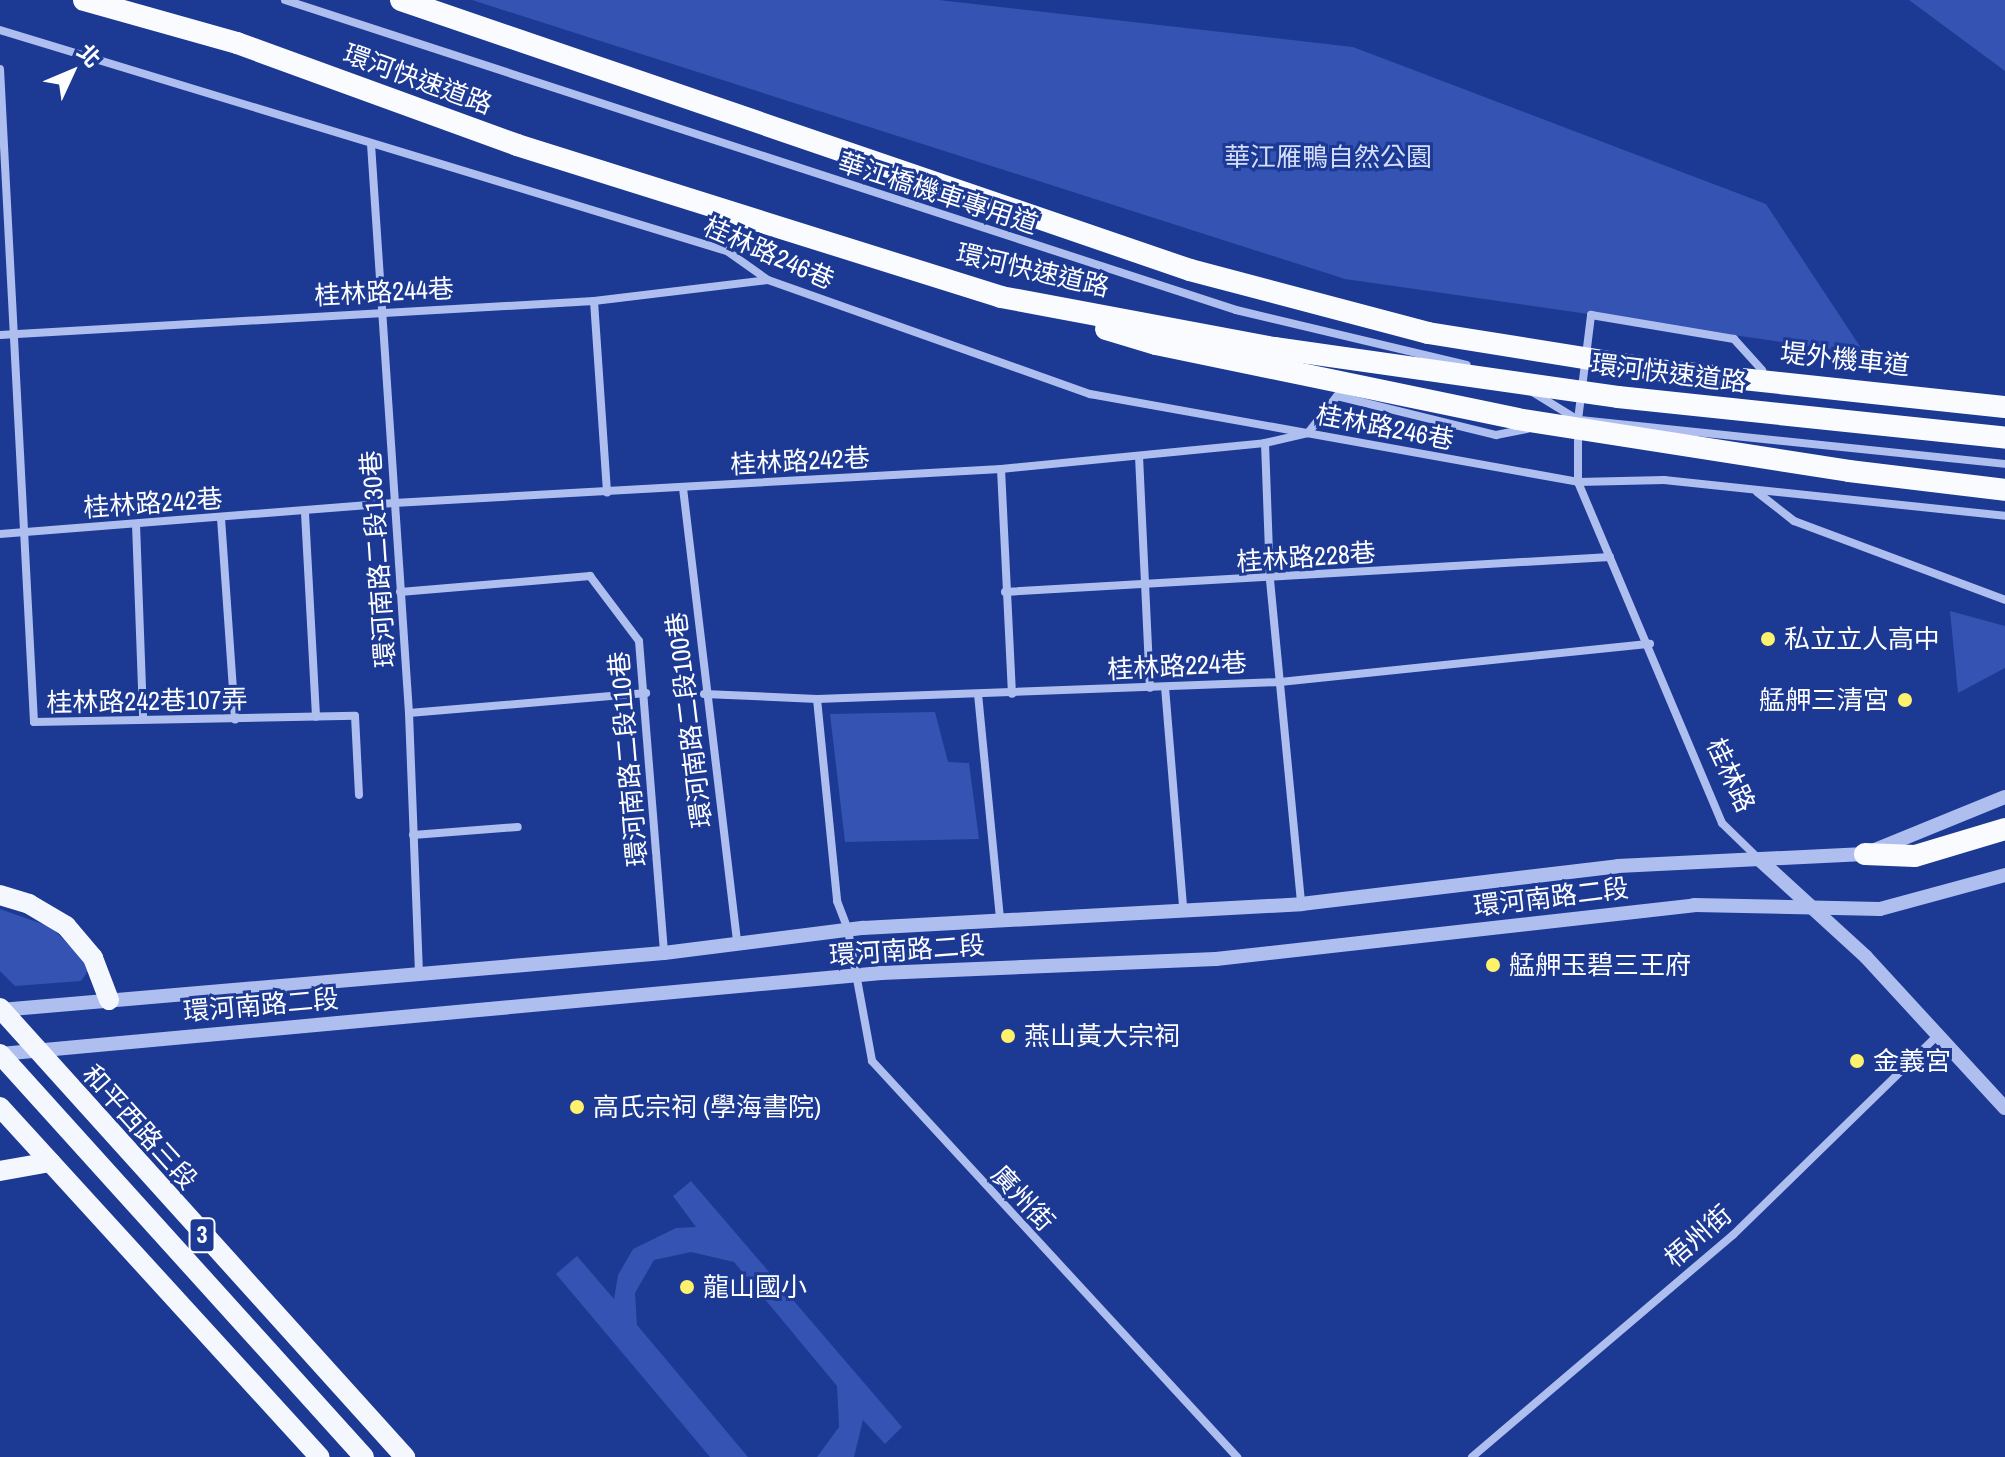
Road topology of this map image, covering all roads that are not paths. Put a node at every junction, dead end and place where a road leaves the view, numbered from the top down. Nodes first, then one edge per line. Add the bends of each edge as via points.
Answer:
1 (84, 0) edge
2 (285, 0) edge
3 (401, 0) edge
4 (0, 30) edge
5 (0, 69) edge
6 (2, 139) edge
7 (371, 144) junction
8 (768, 280) junction
9 (1001, 297) junction
10 (594, 301) junction
11 (382, 312) junction
12 (0, 335) edge
13 (16, 335) junction
14 (1586, 349) junction
15 (1762, 370) junction
16 (2005, 397) edge
17 (2005, 407) edge
18 (1578, 420) junction
19 (1308, 433) junction
20 (2005, 438) edge
21 (1265, 443) junction
22 (1139, 456) junction
23 (2005, 464) edge
24 (1001, 469) junction
25 (1578, 482) junction
26 (683, 488) junction
27 (2005, 490) edge
28 (1756, 491) junction
29 (607, 493) junction
30 (394, 503) junction
31 (305, 513) junction
32 (2005, 516) edge
33 (221, 518) junction
34 (136, 524) junction
35 (27, 532) junction
36 (0, 534) edge
37 (1610, 557) junction
38 (1270, 580) junction
39 (1145, 587) junction
40 (400, 592) junction
41 (1005, 592) junction
42 (2005, 600) edge
43 (1650, 644) junction
44 (1280, 682) junction
45 (1165, 687) junction
46 (1150, 688) junction
47 (646, 693) junction
48 (704, 694) junction
49 (978, 694) junction
50 (1012, 694) junction
51 (817, 699) junction
52 (409, 713) junction
53 (316, 717) junction
54 (143, 718) junction
55 (235, 720) junction
56 (359, 795) dead end
57 (2005, 797) edge
58 (518, 827) dead end
59 (2005, 829) edge
60 (413, 835) junction
61 (1865, 854) junction
62 (1761, 861) junction
63 (2005, 875) edge
64 (0, 895) edge
65 (1301, 904) junction
66 (1183, 907) junction
67 (1817, 911) junction
68 (1000, 920) junction
69 (848, 930) junction
70 (738, 946) junction
71 (664, 953) junction
72 (419, 972) junction
73 (855, 975) junction
74 (109, 1000) junction
75 (1, 1009) edge
76 (1939, 1034) junction
77 (37, 1050) junction
78 (0, 1054) edge
79 (0, 1107) edge
80 (2005, 1108) edge
81 (50, 1162) junction
82 (0, 1171) edge
83 (320, 1457) edge
84 (364, 1457) edge
85 (405, 1457) edge
86 (1237, 1457) edge
87 (1472, 1457) edge

1 - 9 highway, 環河快速道路 via 237,43 517,145
2 - 18 street, 華江橋機車專用道 via 1236,310 1504,374
3 - 17 highway, 環河快速道路 via 1190,270 1428,333 1658,370
4 - 7 street, 桂林路246巷
5 - 6 street, 桂林路242巷107弄
6 - 13 street, 桂林路242巷107弄
7 - 8 street, 桂林路246巷 via 727,251
7 - 11 street, 環河南路二段130巷
8 - 10 street, 桂林路244巷
8 - 19 street, 桂林路246巷 via 1090,394
9 - 20 highway, 環河快速道路 via 1352,359 1618,397
9 - 27 highway via 1156,344 1517,419
10 - 11 street, 桂林路244巷
10 - 29 street
11 - 13 street, 桂林路244巷
11 - 30 street, 環河南路二段130巷
12 - 13 street, 桂林路244巷
13 - 35 street, 桂林路242巷107弄
14 - 15 street, 堤外機車道 via 1736,372
14 - 15 street, 桂林路 via 1591,315 1734,339
14 - 18 street, 桂林路
15 - 16 street, 堤外機車道
18 - 19 street via 1496,435 1337,396
18 - 23 street
18 - 25 street, 桂林路
19 - 21 street, 桂林路242巷
19 - 25 street, 桂林路246巷
21 - 22 street, 桂林路242巷
21 - 38 street
22 - 24 street, 桂林路242巷
22 - 39 street
24 - 26 street, 桂林路242巷
24 - 41 street
25 - 28 street, 桂林路246巷 via 1664,480
25 - 37 street, 桂林路
26 - 29 street, 桂林路242巷
26 - 48 street, 環河南路二段100巷
28 - 32 street, 桂林路246巷
28 - 42 street via 1794,521
29 - 30 street, 桂林路242巷
30 - 31 street, 桂林路242巷
30 - 40 street, 環河南路二段130巷
31 - 33 street, 桂林路242巷
31 - 53 street
33 - 34 street, 桂林路242巷
33 - 55 street
34 - 35 street, 桂林路242巷
34 - 54 street
35 - 36 street, 桂林路242巷
35 - 54 street, 桂林路242巷107弄 via 34,722
37 - 38 street, 桂林路228巷
37 - 43 street, 桂林路
38 - 39 street, 桂林路228巷
38 - 44 street
39 - 41 street, 桂林路228巷
39 - 46 street
40 - 47 street, 環河南路二段110巷 via 590,576 639,641
40 - 52 street, 環河南路二段130巷
41 - 50 street
43 - 44 street, 桂林路224巷
43 - 62 street, 桂林路 via 1722,823
44 - 45 street, 桂林路224巷
44 - 65 street
45 - 46 street, 桂林路224巷
45 - 66 street
46 - 50 street, 桂林路224巷
47 - 52 street
47 - 71 street, 環河南路二段110巷
48 - 51 street, 桂林路224巷
48 - 70 street, 環河南路二段100巷
49 - 50 street, 桂林路224巷
49 - 51 street, 桂林路224巷
49 - 68 street
51 - 69 street, 廣州街 via 837,901
52 - 60 street, 環河南路二段130巷
53 - 55 street, 桂林路242巷107弄
53 - 56 street, 桂林路242巷107弄 via 355,716
54 - 55 street, 桂林路242巷107弄
57 - 61 street, 環河南路二段
58 - 60 street
59 - 61 highway via 1915,856
60 - 72 street, 環河南路二段130巷
61 - 62 street, 環河南路二段
62 - 65 street, 環河南路二段 via 1618,866
62 - 67 street, 桂林路
63 - 67 street, 環河南路二段 via 1880,909
64 - 74 main road via 29,904 66,926 93,958
65 - 66 street, 環河南路二段
66 - 68 street, 環河南路二段
67 - 73 street, 環河南路二段 via 1694,905 1216,959
67 - 76 street, 桂林路
68 - 69 street, 環河南路二段
69 - 70 street, 環河南路二段
69 - 73 street, 廣州街
70 - 71 street, 環河南路二段
71 - 72 street, 環河南路二段
72 - 74 street, 環河南路二段
73 - 77 street, 環河南路二段
73 - 86 street, 廣州街 via 872,1061
74 - 75 street, 環河南路二段
75 - 77 main road, 和平西路三段 / 3
76 - 80 street, 桂林路
76 - 87 street, 梧州街 via 1733,1235
77 - 78 street, 環河南路二段
77 - 85 main road, 和平西路三段 / 3
78 - 84 main road, 3
79 - 81 main road, 3
81 - 82 main road
81 - 83 main road, 3

